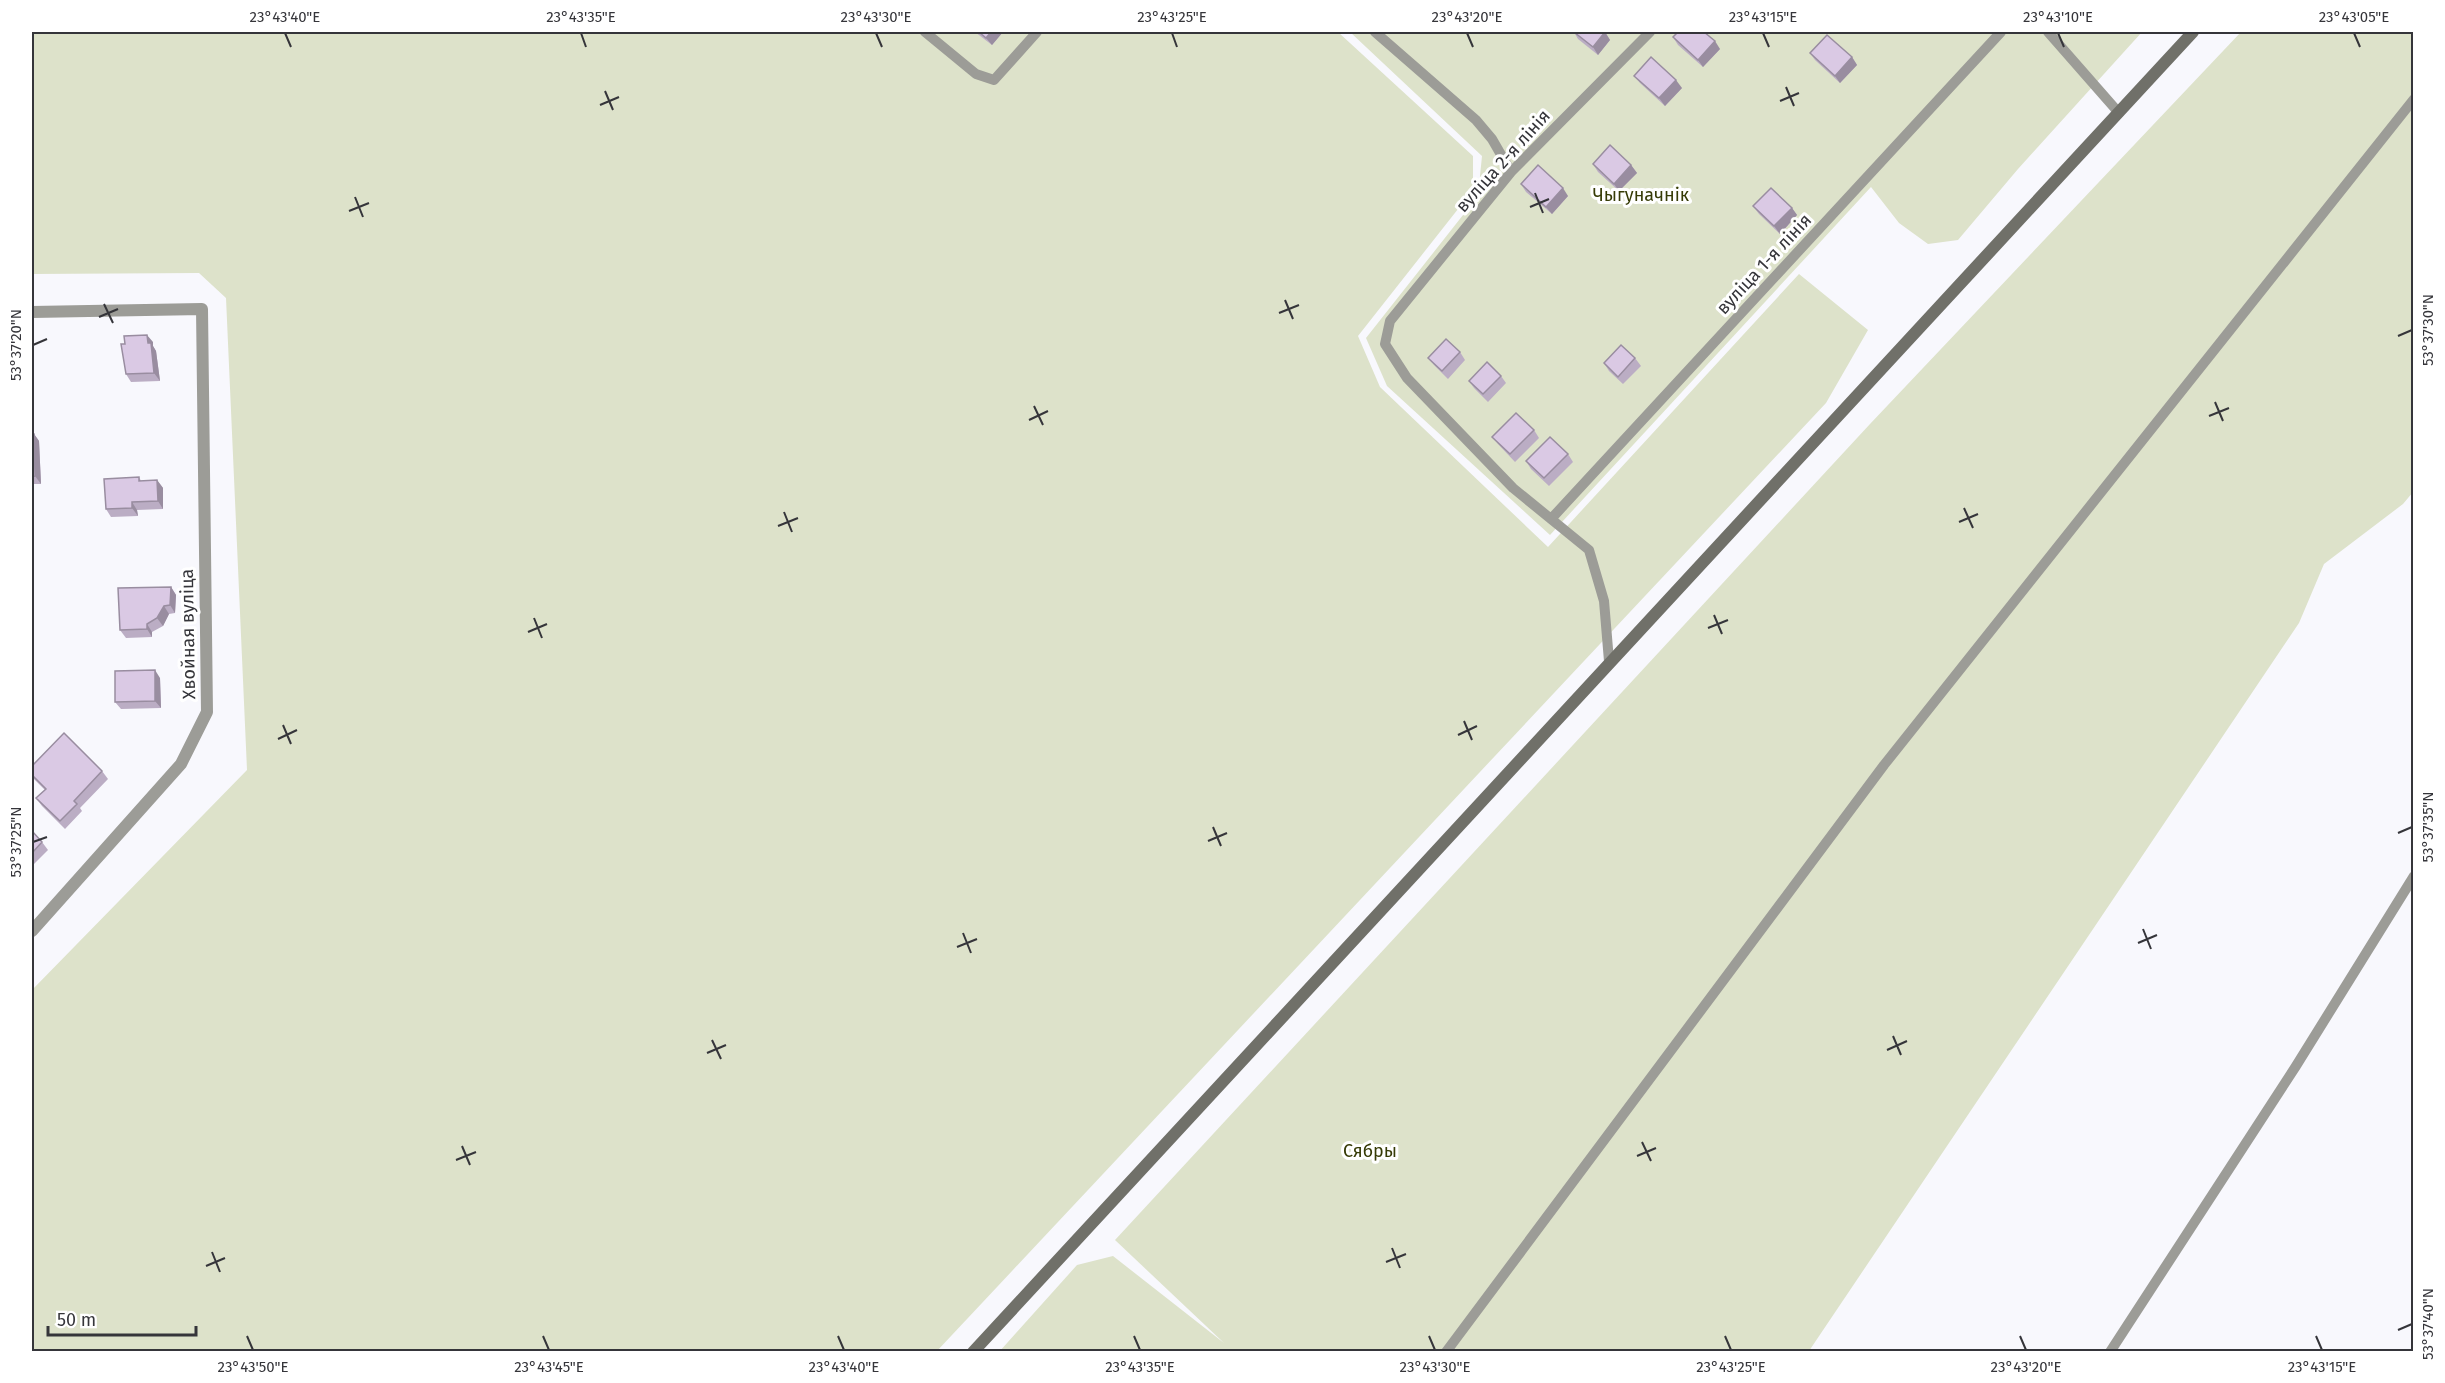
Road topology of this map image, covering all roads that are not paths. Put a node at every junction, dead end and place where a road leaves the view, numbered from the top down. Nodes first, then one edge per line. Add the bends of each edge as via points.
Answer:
1 (925, 32) edge
2 (1037, 32) edge
3 (1375, 32) edge
4 (1650, 32) edge
5 (2001, 32) edge
6 (2048, 32) edge
7 (2193, 32) edge
8 (2414, 99) edge
9 (2119, 113) junction
10 (1511, 172) junction
11 (32, 312) edge
12 (1551, 519) junction
13 (1610, 661) junction
14 (2414, 876) edge
15 (32, 931) edge
16 (973, 1352) edge
17 (1446, 1352) edge
18 (2110, 1352) edge

1 - 2 lane via 976,74 994,80
3 - 10 lane via 1476,120
4 - 10 lane, вуліца 2-я лінія
5 - 12 lane, вуліца 1-я лінія
6 - 9 lane
7 - 9 main road
8 - 17 lane via 1884,765
9 - 13 main road
10 - 12 lane, вуліца 2-я лінія via 1390,321 1385,344 1407,378 1513,488
11 - 15 street, Хвойная вуліца via 201,309 207,712 181,764
12 - 13 lane via 1589,550 1604,601
13 - 16 main road
14 - 18 lane

